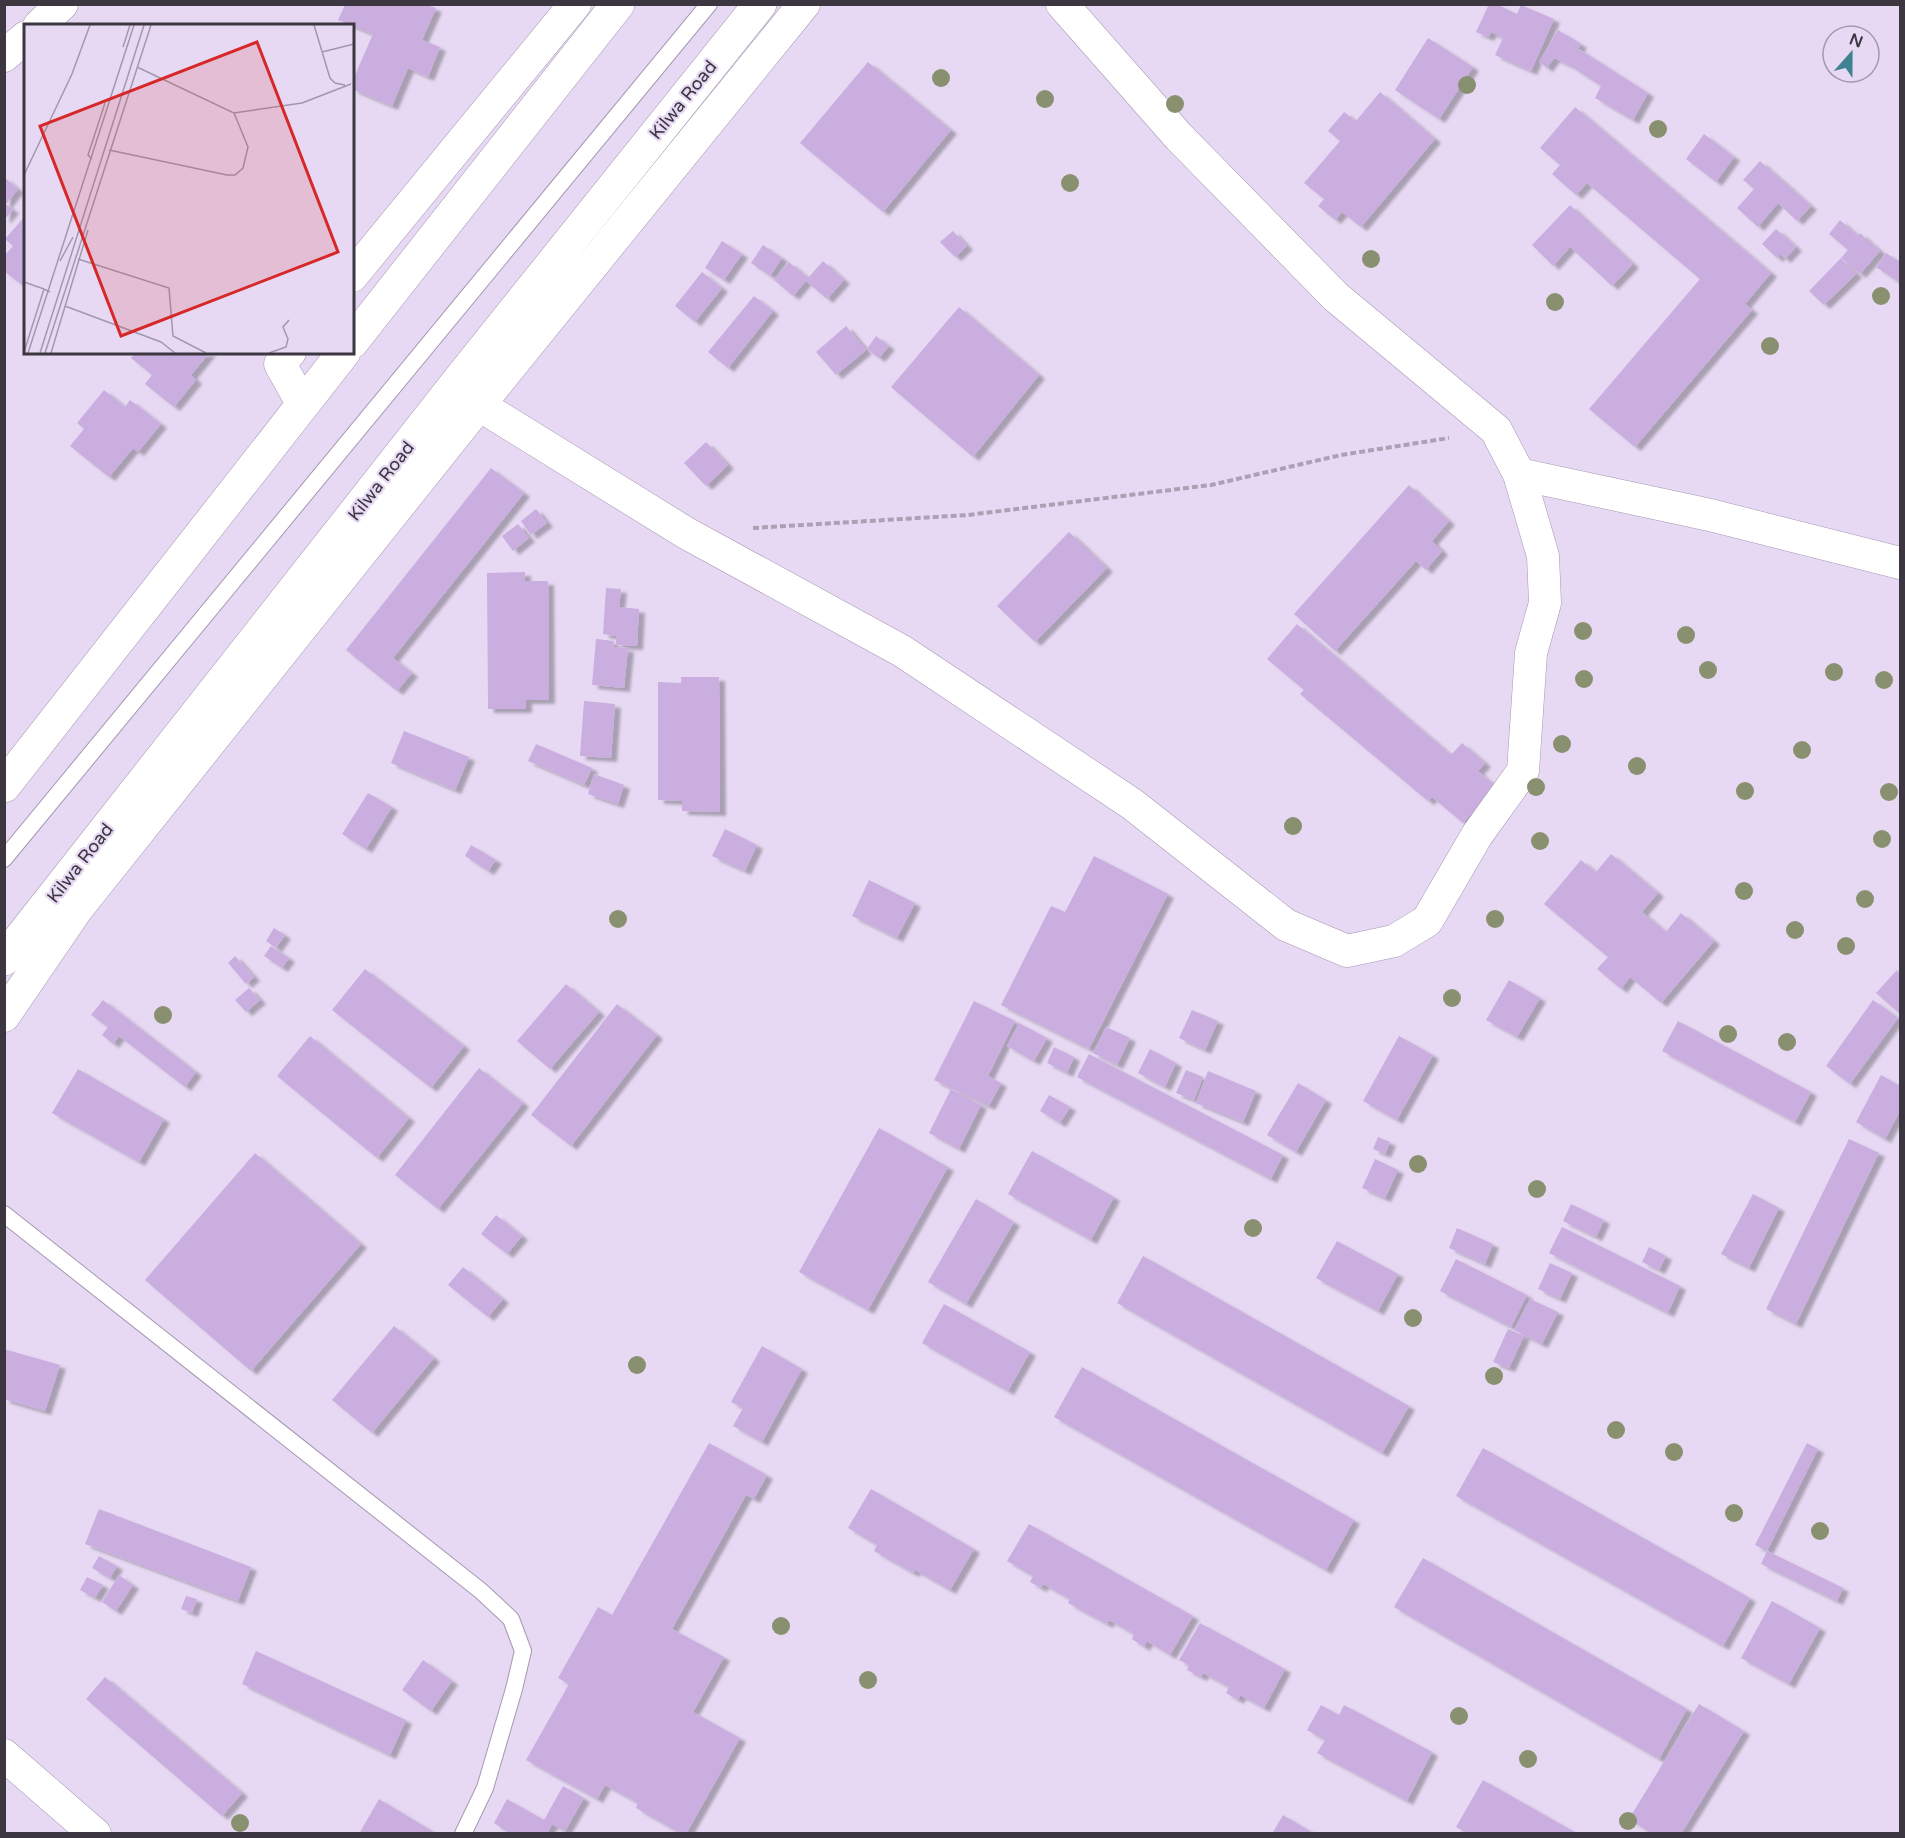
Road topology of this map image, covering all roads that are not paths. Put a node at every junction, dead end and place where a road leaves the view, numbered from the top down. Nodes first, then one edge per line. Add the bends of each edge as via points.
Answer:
1 (62, 4) edge
2 (575, 4) edge
3 (618, 4) edge
4 (709, 4) edge
5 (760, 4) edge
6 (804, 4) edge
7 (1062, 4) edge
8 (41, 24) edge
9 (24, 39) edge
10 (4, 56) edge
11 (354, 274) edge
12 (354, 339) edge
13 (288, 354) edge
14 (342, 354) edge
15 (468, 395) junction
16 (303, 405) junction
17 (1520, 474) junction
18 (1900, 563) edge
19 (4, 786) edge
20 (4, 860) edge
21 (4, 959) edge
22 (4, 1016) edge
23 (4, 1214) edge
24 (4, 1755) edge
25 (95, 1833) edge
26 (463, 1833) edge

1 - 8 street
2 - 11 street
3 - 12 highway
4 - 20 lane
5 - 15 highway, Kilwa Road
6 - 15 street
7 - 17 street via 1179,137 1336,297 1496,430
9 - 10 street
13 - 16 street via 280,364
14 - 16 highway
15 - 17 street via 686,533 902,651 1132,804 1286,925 1347,951 1394,941 1427,921 1477,835 1523,771 1531,653 1545,603 1543,556
15 - 21 highway, Kilwa Road
15 - 22 street via 77,909
16 - 19 highway
17 - 18 street
23 - 26 lane via 481,1591 511,1619 523,1651 485,1788
24 - 25 street

